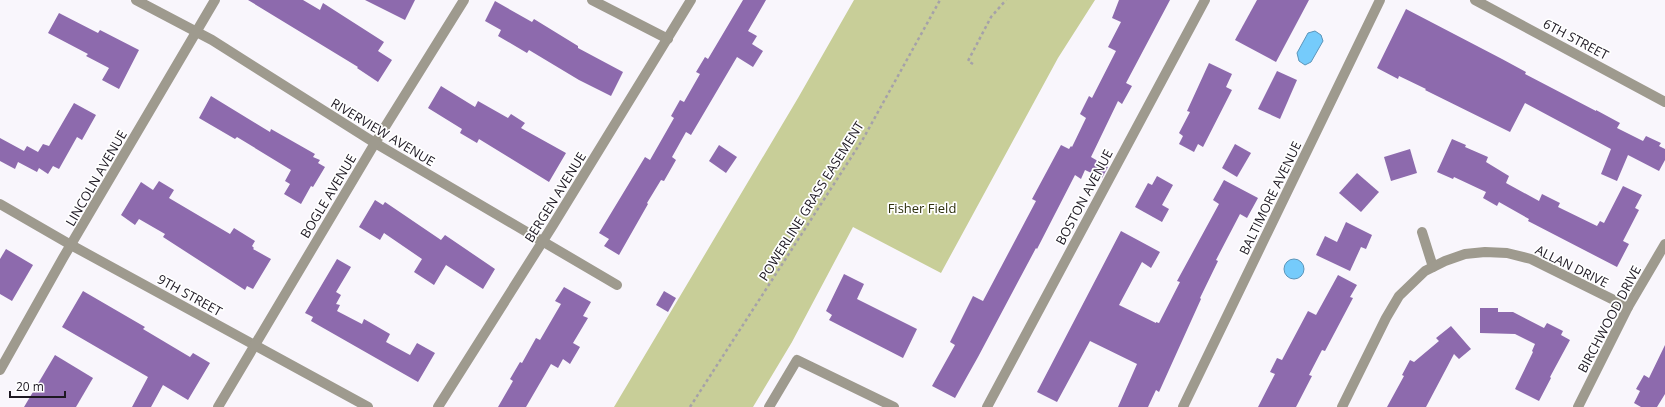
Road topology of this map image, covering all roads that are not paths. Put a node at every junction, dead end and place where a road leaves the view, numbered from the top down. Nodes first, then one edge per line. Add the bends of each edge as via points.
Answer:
1 (136, 0) edge
2 (216, 0) edge
3 (464, 0) edge
4 (592, 0) edge
5 (691, 0) edge
6 (1205, 0) edge
7 (1380, 0) edge
8 (1475, 0) edge
9 (196, 31) junction
10 (668, 39) junction
11 (1665, 102) edge
12 (375, 143) junction
13 (0, 204) edge
14 (1422, 232) dead end
15 (542, 242) junction
16 (1665, 244) edge
17 (71, 245) junction
18 (1433, 267) junction
19 (617, 285) dead end
20 (1628, 308) junction
21 (254, 344) junction
22 (0, 370) edge
23 (218, 407) edge
24 (368, 407) edge
25 (438, 407) edge
26 (769, 407) edge
27 (894, 407) edge
28 (987, 407) edge
29 (1183, 407) edge
30 (1342, 407) edge
31 (1578, 407) edge

1 - 9 street, RIVERVIEW AVENUE
2 - 9 street, LINCOLN AVENUE
3 - 12 street, BOGLE AVENUE
4 - 10 street
5 - 10 street, BERGEN AVENUE
6 - 28 street, BOSTON AVENUE
7 - 29 street, BALTIMORE AVENUE
8 - 11 street, 6TH STREET
9 - 12 street, RIVERVIEW AVENUE
9 - 17 street, LINCOLN AVENUE
10 - 15 street, BERGEN AVENUE
12 - 15 street, RIVERVIEW AVENUE
12 - 21 street, BOGLE AVENUE
13 - 17 street, 9TH STREET
14 - 18 street
15 - 19 street, RIVERVIEW AVENUE
15 - 25 street, BERGEN AVENUE
16 - 20 street, BIRCHWOOD DRIVE
17 - 21 street, 9TH STREET
17 - 22 street, LINCOLN AVENUE
18 - 20 street, ALLAN DRIVE via 1464,254 1507,253 1531,259
18 - 30 street, ALLAN DRIVE via 1399,296
20 - 31 street, BIRCHWOOD DRIVE
21 - 23 street, BOGLE AVENUE
21 - 24 street, 9TH STREET
26 - 27 street via 797,360

